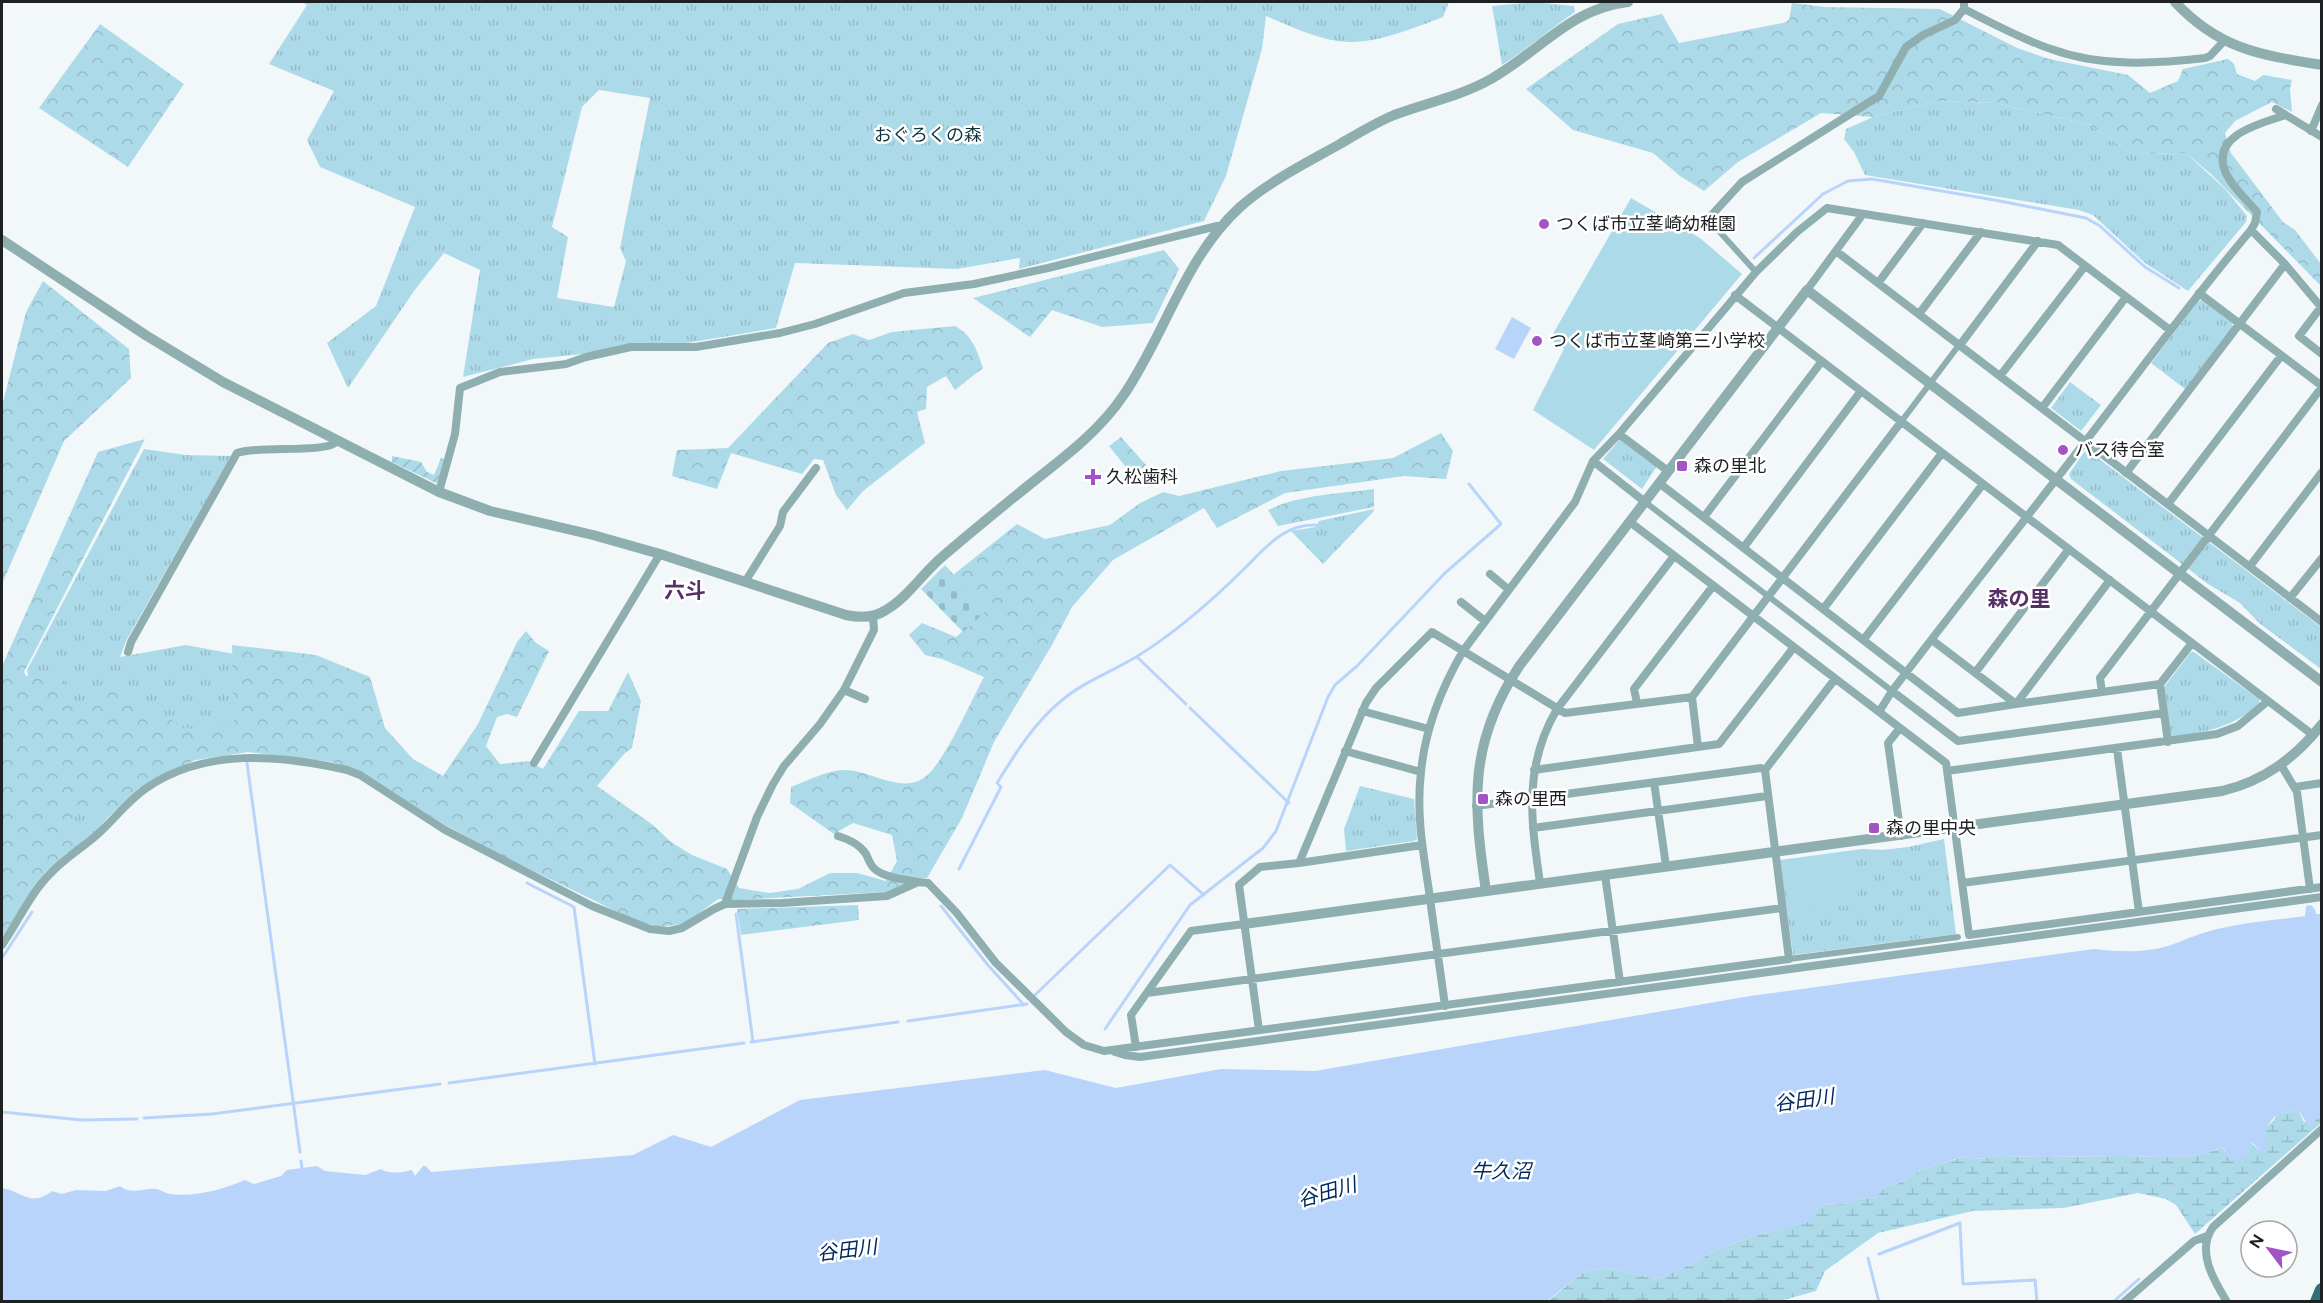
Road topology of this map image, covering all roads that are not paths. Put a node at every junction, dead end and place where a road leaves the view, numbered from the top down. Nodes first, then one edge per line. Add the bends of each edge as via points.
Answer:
1 (1628, 2) edge
2 (2175, 2) edge
3 (1964, 5) edge
4 (2224, 41) junction
5 (2205, 58) junction
6 (2214, 63) dead end
7 (2322, 65) edge
8 (2322, 105) edge
9 (2276, 109) dead end
10 (2286, 115) junction
11 (2311, 131) junction
12 (2322, 137) edge
13 (1863, 214) junction
14 (1708, 219) joint
15 (1923, 223) junction
16 (1217, 226) dead end
17 (2251, 230) junction
18 (1981, 232) junction
19 (2, 240) edge
20 (2038, 241) junction
21 (1836, 251) junction
22 (2285, 264) junction
23 (2085, 266) junction
24 (1756, 272) junction
25 (1878, 283) junction
26 (1807, 290) junction
27 (2199, 292) junction
28 (1736, 295) junction
29 (2126, 297) junction
30 (1918, 314) junction
31 (2240, 324) junction
32 (1778, 327) junction
33 (2170, 330) junction
34 (1959, 345) junction
35 (2322, 354) edge
36 (2281, 356) junction
37 (1822, 361) junction
38 (2000, 376) junction
39 (1930, 384) junction
40 (2322, 386) edge
41 (1861, 391) junction
42 (2042, 408) junction
43 (1901, 422) junction
44 (1619, 434) junction
45 (338, 441) junction
46 (2086, 441) junction
47 (1942, 453) junction
48 (1593, 461) junction
49 (816, 468) dead end
50 (1668, 471) junction
51 (2322, 472) edge
52 (2126, 473) junction
53 (2055, 479) junction
54 (1659, 483) junction
55 (1983, 484) junction
56 (440, 492) junction
57 (1645, 502) junction
58 (2168, 504) junction
59 (2026, 516) junction
60 (1704, 517) junction
61 (1630, 522) junction
62 (2208, 536) junction
63 (1744, 547) junction
64 (2069, 549) junction
65 (660, 554) junction
66 (1674, 556) junction
67 (2322, 558) edge
68 (2250, 566) junction
69 (1490, 574) dead end
70 (2180, 574) junction
71 (1783, 577) junction
72 (2110, 580) junction
73 (745, 582) junction
74 (1713, 586) junction
75 (1508, 589) junction
76 (1767, 596) junction
77 (2290, 598) junction
78 (1461, 602) dead end
79 (1824, 608) junction
80 (2151, 612) junction
81 (873, 616) junction
82 (1753, 616) junction
83 (1485, 621) junction
84 (2322, 622) edge
85 (1864, 639) junction
86 (1932, 640) junction
87 (2192, 644) junction
88 (1794, 647) junction
89 (1463, 651) junction
90 (128, 652) dead end
91 (1906, 672) junction
92 (1975, 673) junction
93 (1835, 679) junction
94 (1510, 681) junction
95 (2322, 682) edge
96 (2160, 684) junction
97 (844, 690) junction
98 (1892, 691) junction
99 (2102, 692) junction
100 (1692, 697) junction
101 (865, 699) dead end
102 (2268, 701) junction
103 (1636, 703) junction
104 (2016, 704) junction
105 (1557, 709) junction
106 (1362, 711) junction
107 (1879, 712) junction
108 (2164, 713) junction
109 (2322, 724) edge
110 (1900, 728) junction
111 (1429, 729) junction
112 (2313, 735) junction
113 (2168, 742) junction
114 (1698, 747) junction
115 (2117, 749) junction
116 (1345, 751) junction
117 (534, 763) dead end
118 (2281, 765) junction
119 (1534, 770) junction
120 (1765, 770) junction
121 (1947, 771) junction
122 (1421, 772) junction
123 (1654, 782) junction
124 (2322, 783) edge
125 (2295, 787) junction
126 (1767, 796) junction
127 (1531, 799) junction
128 (2125, 805) junction
129 (1476, 806) junction
130 (1658, 810) junction
131 (1533, 828) junction
132 (1955, 828) junction
133 (2322, 835) edge
134 (838, 836) dead end
135 (1901, 836) junction
136 (2303, 838) junction
137 (1422, 844) junction
138 (1774, 851) junction
139 (2133, 860) junction
140 (1299, 863) junction
141 (1666, 866) junction
142 (1605, 875) junction
143 (918, 882) junction
144 (1540, 883) junction
145 (1962, 883) junction
146 (2322, 887) edge
147 (2310, 889) junction
148 (1486, 891) junction
149 (2322, 897) edge
150 (1429, 898) junction
151 (725, 904) junction
152 (1782, 908) junction
153 (2139, 912) junction
154 (1244, 924) junction
155 (1612, 931) junction
156 (1958, 937) dead end
157 (2, 945) edge
158 (1437, 954) junction
159 (1789, 959) junction
160 (1252, 979) junction
161 (1620, 982) junction
162 (1147, 993) junction
163 (1445, 1006) junction
164 (1259, 1030) junction
165 (1136, 1047) junction
166 (1113, 1051) junction
167 (2322, 1129) edge
168 (2207, 1236) junction
169 (2322, 1290) edge
170 (2124, 1302) edge
171 (2227, 1302) edge
172 (2318, 1302) edge

1 - 81 street via 1583,14 1491,79 1391,117 1316,157 1241,206 1197,260 1143,364 1106,418 939,560 891,607
2 - 4 street
3 - 5 street via 2028,41 2073,56 2147,63
3 - 14 street via 1955,20 1906,47 1879,96 1742,182
4 - 5 street
4 - 7 street via 2258,54
5 - 6 street
8 - 11 street
9 - 10 street
10 - 11 street
10 - 17 street via 2240,132 2224,152 2224,170 2256,213
11 - 12 street
13 - 15 street
13 - 21 street
13 - 24 street via 1827,208
14 - 24 street
15 - 18 street
15 - 25 street
16 - 56 street via 974,284 904,293 780,333 696,347 631,347 566,364 500,372 460,387 455,434
17 - 22 street
17 - 27 street
18 - 20 street
18 - 30 street
19 - 45 street via 187,361
20 - 23 street via 2058,245
20 - 34 street
21 - 25 street
21 - 26 street
22 - 31 street
22 - 35 street via 2321,307 2299,336
23 - 29 street
23 - 38 street
24 - 28 street
25 - 30 street
26 - 32 street
26 - 39 street
27 - 31 street
27 - 33 street
28 - 32 street
28 - 44 street
29 - 33 street
29 - 42 street
30 - 34 street
31 - 36 street
31 - 52 street
32 - 37 street
32 - 50 street
33 - 46 street
34 - 38 street
34 - 39 street
36 - 40 street
36 - 58 street
37 - 41 street
37 - 60 street
38 - 42 street
39 - 43 street
39 - 53 street
40 - 62 street
41 - 43 street
41 - 63 street
42 - 46 street
43 - 47 street
43 - 71 street
44 - 48 street
44 - 50 street
45 - 56 street
45 - 90 street via 329,447 237,453
46 - 52 street
46 - 53 street
47 - 55 street
47 - 79 street
48 - 57 street
48 - 75 street via 1575,502
49 - 73 street via 783,512 780,526
50 - 54 street
51 - 68 street
52 - 58 street
53 - 59 street
53 - 70 street
54 - 57 street
54 - 60 street
55 - 59 street
55 - 85 street
56 - 65 street via 490,511
57 - 61 street
57 - 76 street
58 - 62 street
59 - 64 street
59 - 86 street
60 - 63 street
61 - 66 street
61 - 94 street
62 - 68 street
62 - 70 street
63 - 71 street
64 - 72 street
64 - 92 street
65 - 73 street
65 - 117 street
66 - 74 street
66 - 105 street
67 - 77 street
68 - 77 street
69 - 75 street
70 - 80 street
70 - 95 street
71 - 76 street
71 - 79 street
72 - 80 street
72 - 104 street
73 - 81 street via 846,615
74 - 82 street
74 - 103 street via 1634,689
75 - 83 street
76 - 82 street
76 - 98 street
77 - 84 street
78 - 83 street
79 - 85 street
80 - 87 street
80 - 99 street via 2100,678
81 - 97 street via 874,630
82 - 88 street
82 - 100 street
83 - 89 street
85 - 91 street
86 - 91 street
86 - 92 street
87 - 96 street
87 - 102 street
88 - 93 street
88 - 114 street via 1719,744
89 - 94 street
89 - 106 street via 1432,632 1376,688
89 - 111 street
91 - 98 street
91 - 104 street via 1958,713
92 - 104 street
93 - 107 street
93 - 120 street
94 - 105 street
94 - 129 street via 1486,735
96 - 99 street
96 - 108 street
97 - 101 street
97 - 151 street via 773,784
98 - 107 street
98 - 108 street via 1958,741
99 - 104 street
100 - 103 street
100 - 114 street
102 - 112 street
102 - 113 street via 2248,720 2228,731
103 - 105 street via 1567,713
105 - 119 street
106 - 111 street
106 - 116 street
107 - 110 street
108 - 113 street
109 - 112 street
110 - 121 street via 1946,763
110 - 135 street via 1888,743
111 - 122 street
112 - 118 street
113 - 115 street
114 - 119 street
115 - 121 street
115 - 128 street
116 - 122 street
116 - 140 street
118 - 125 street
118 - 128 street via 2238,787
119 - 127 street
120 - 123 street
120 - 126 street
121 - 132 street
122 - 137 street
123 - 127 street
123 - 130 street
124 - 125 street
125 - 136 street
126 - 130 street
126 - 138 street
127 - 129 street
127 - 131 street
128 - 132 street
128 - 139 street
129 - 148 street
130 - 131 street
130 - 141 street
131 - 144 street
132 - 135 street
132 - 145 street
133 - 136 street
134 - 143 street via 865,853 880,873
135 - 138 street
136 - 139 street
136 - 147 street
137 - 140 street
137 - 150 street
138 - 141 street
138 - 152 street
139 - 145 street
139 - 153 street
140 - 154 street via 1260,867 1239,885
141 - 142 street
142 - 144 street
142 - 155 street
143 - 151 street via 887,896
143 - 166 street via 936,888 996,963 1070,1036 1089,1048
144 - 148 street
145 - 153 street via 1969,935
146 - 147 street
147 - 153 street
148 - 150 street
149 - 166 street via 1151,1055
150 - 154 street
150 - 158 street
151 - 157 street via 691,924 669,931 638,925 592,906 445,830 360,775 245,757 188,767 137,795 50,873
152 - 155 street
152 - 159 street
154 - 160 street
154 - 162 street via 1191,931
155 - 158 street
155 - 161 street
156 - 159 street
158 - 160 street
158 - 163 street
159 - 161 street
160 - 162 street
160 - 164 street
161 - 163 street
162 - 165 street via 1131,1015
163 - 164 street
164 - 165 street
165 - 166 street
167 - 168 street
168 - 170 street via 2194,1241
168 - 171 street via 2210,1270
169 - 172 main road

